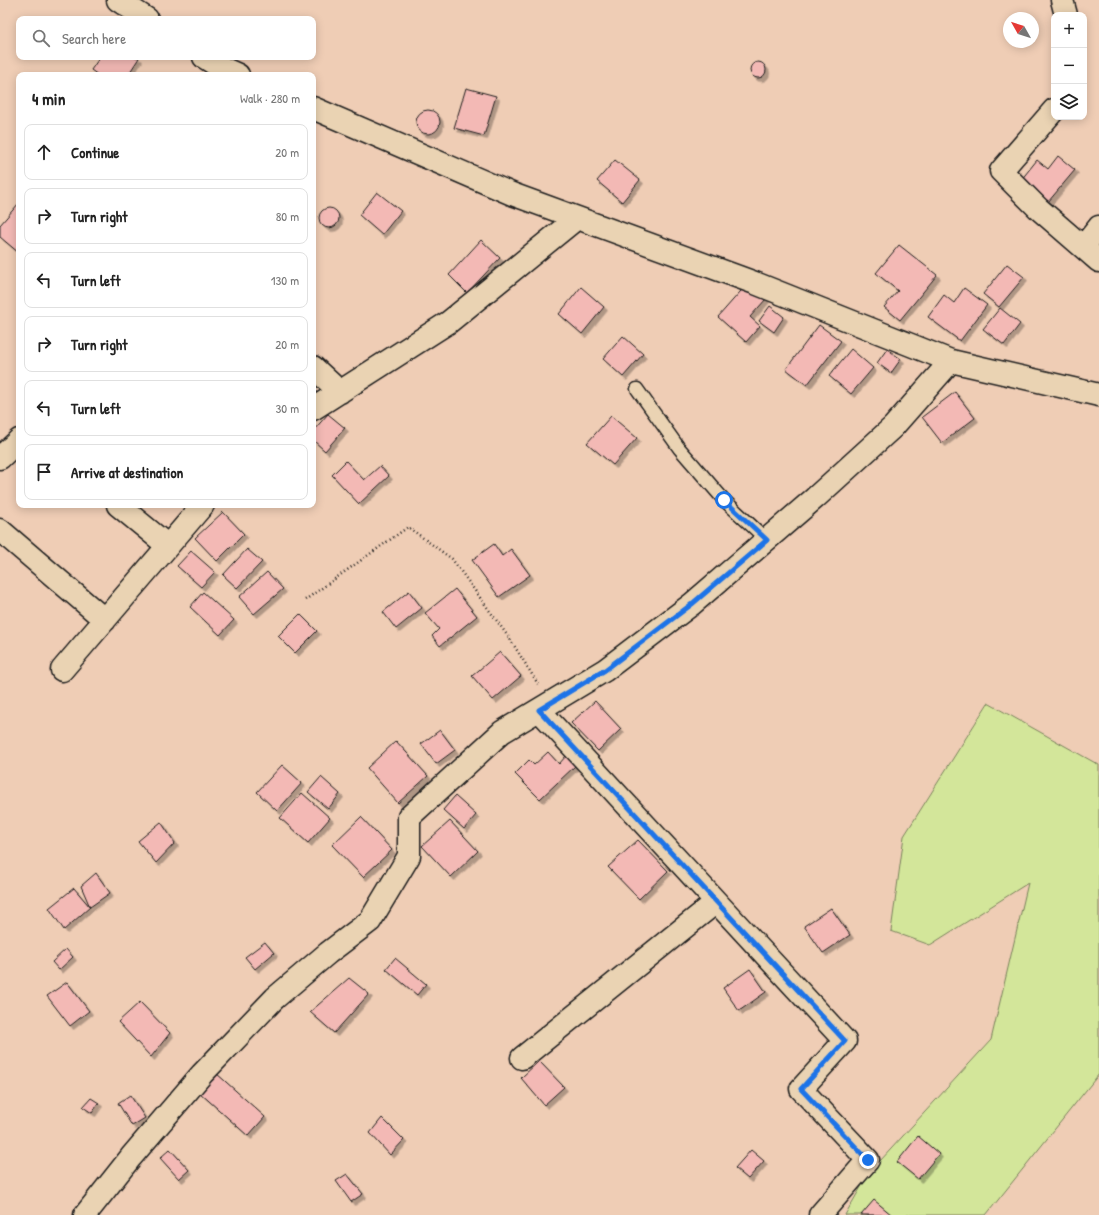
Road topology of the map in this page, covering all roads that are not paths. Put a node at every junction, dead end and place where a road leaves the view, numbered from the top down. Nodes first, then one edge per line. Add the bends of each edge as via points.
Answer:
1 (118, 0) edge
2 (1062, 0) edge
3 (1065, 12) edge
4 (142, 16) edge
5 (209, 60) edge
6 (231, 72) edge
7 (316, 109) edge
8 (1051, 113) edge
9 (577, 218) junction
10 (1099, 227) edge
11 (1083, 247) junction
12 (1099, 261) edge
13 (951, 361) junction
14 (316, 370) edge
15 (637, 389) dead end
16 (340, 392) junction
17 (1099, 395) edge
18 (316, 407) edge
19 (16, 443) edge
20 (0, 458) edge
21 (122, 508) edge
22 (200, 508) edge
23 (0, 530) edge
24 (767, 540) junction
25 (168, 546) junction
26 (105, 620) junction
27 (62, 670) dead end
28 (544, 706) junction
29 (716, 902) junction
30 (522, 1058) dead end
31 (85, 1215) edge
32 (820, 1215) edge

1 - 4 street
2 - 3 street
5 - 6 street
7 - 9 street via 512,194
8 - 11 street via 1001,171 1039,209
9 - 13 street via 755,283
9 - 16 street via 449,322
10 - 11 street
11 - 12 street
13 - 17 street
13 - 24 street via 893,427
14 - 16 street
15 - 24 lane via 679,448 724,500
16 - 18 street
19 - 20 street
21 - 25 street
22 - 25 street
23 - 26 street
24 - 28 street via 692,604 605,670
25 - 26 street
26 - 27 street
28 - 29 street
28 - 31 street via 502,732 409,817 409,856 370,921 275,998 202,1074
29 - 30 street
29 - 32 street via 845,1041 801,1089 868,1160

